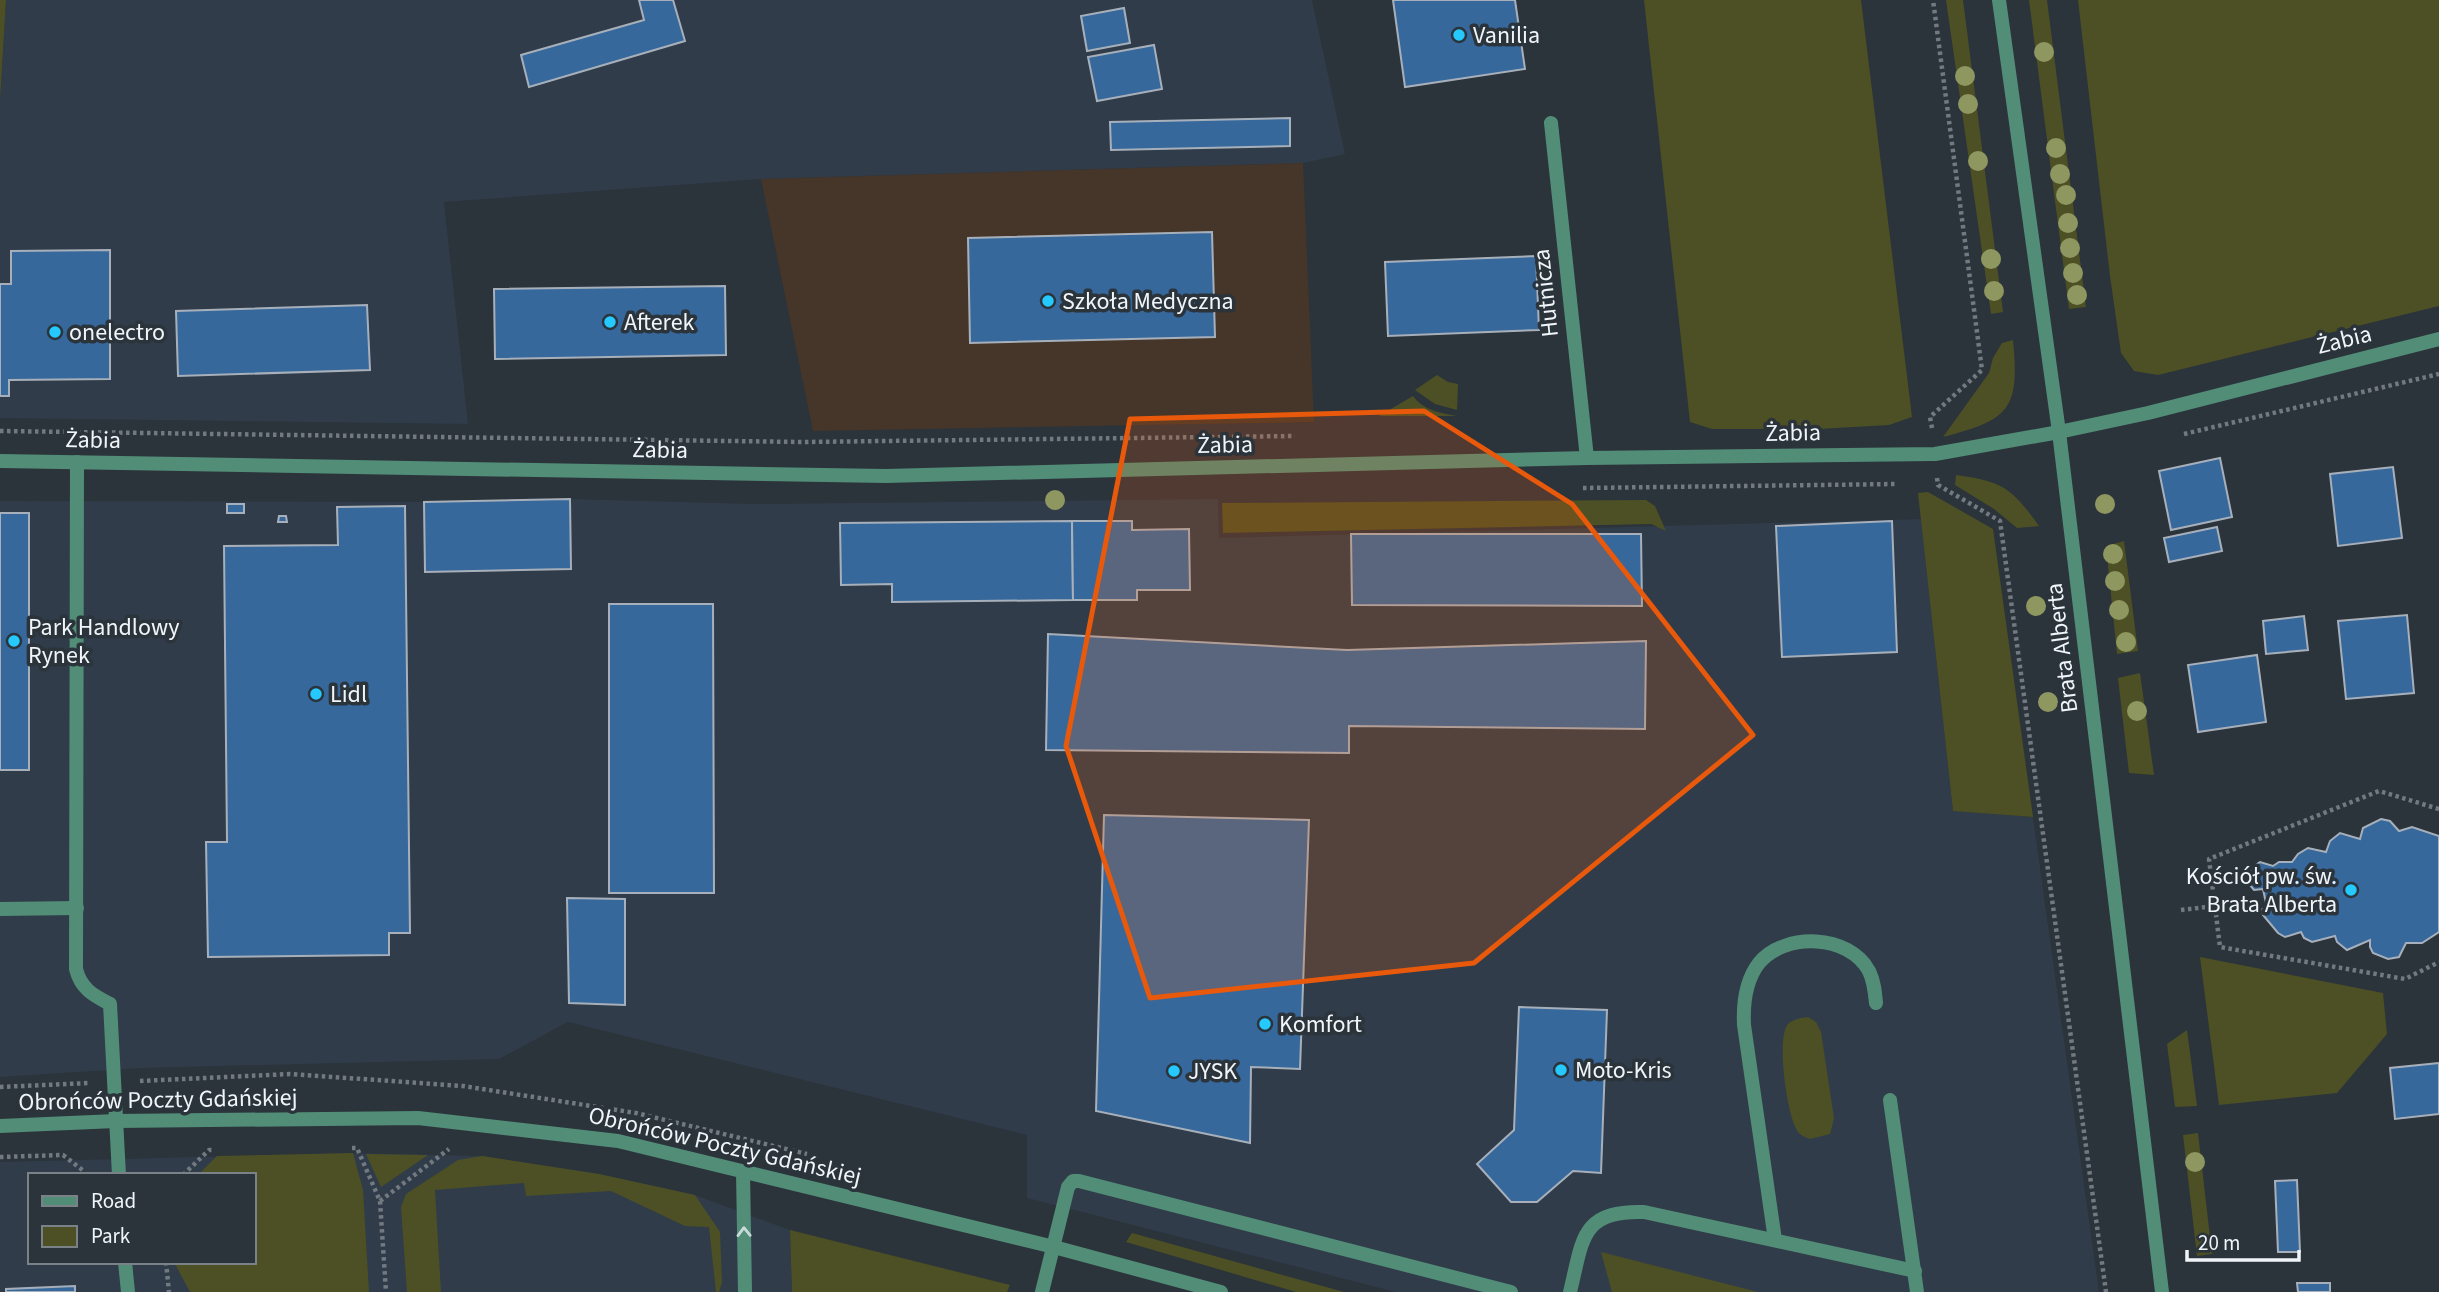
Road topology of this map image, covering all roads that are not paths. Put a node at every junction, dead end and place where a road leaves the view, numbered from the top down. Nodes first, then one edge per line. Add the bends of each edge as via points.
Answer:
1 (1999, 0) edge
2 (1551, 123) dead end
3 (2439, 340) edge
4 (2059, 432) junction
5 (1587, 458) junction
6 (0, 461) edge
7 (77, 462) junction
8 (77, 908) junction
9 (0, 909) edge
10 (1876, 1003) dead end
11 (1890, 1100) dead end
12 (116, 1121) junction
13 (0, 1126) edge
14 (743, 1171) junction
15 (119, 1173) edge
16 (1775, 1240) junction
17 (1054, 1247) junction
18 (125, 1264) edge
19 (1914, 1271) junction
20 (128, 1292) edge
21 (745, 1292) edge
22 (1042, 1292) edge
23 (1221, 1292) edge
24 (1511, 1292) edge
25 (1570, 1292) edge
26 (1917, 1292) edge
27 (2162, 1292) edge

1 - 4 street, Brata Alberta
2 - 5 street, Hutnicza
3 - 4 street, Żabia
4 - 5 street, Żabia via 1935,454
4 - 27 street, Brata Alberta
5 - 7 street, Żabia via 886,476
6 - 7 street, Żabia
7 - 8 street
8 - 9 street
8 - 12 street via 79,981 110,1004
10 - 16 street via 1873,982 1860,959 1823,942 1783,946 1760,962 1751,977 1744,1025
11 - 19 street
12 - 13 street, Obrońców Poczty Gdańskiej
12 - 14 street, Obrońców Poczty Gdańskiej via 441,1119 618,1141
12 - 15 street
14 - 17 street, Obrońców Poczty Gdańskiej
21 -> 14 street
16 - 19 street
16 - 25 street via 1644,1212 1605,1215 1582,1241
17 - 22 street
17 - 23 street, Obrońców Poczty Gdańskiej
17 - 24 street via 1068,1187 1079,1181
18 - 20 street
19 - 26 street

